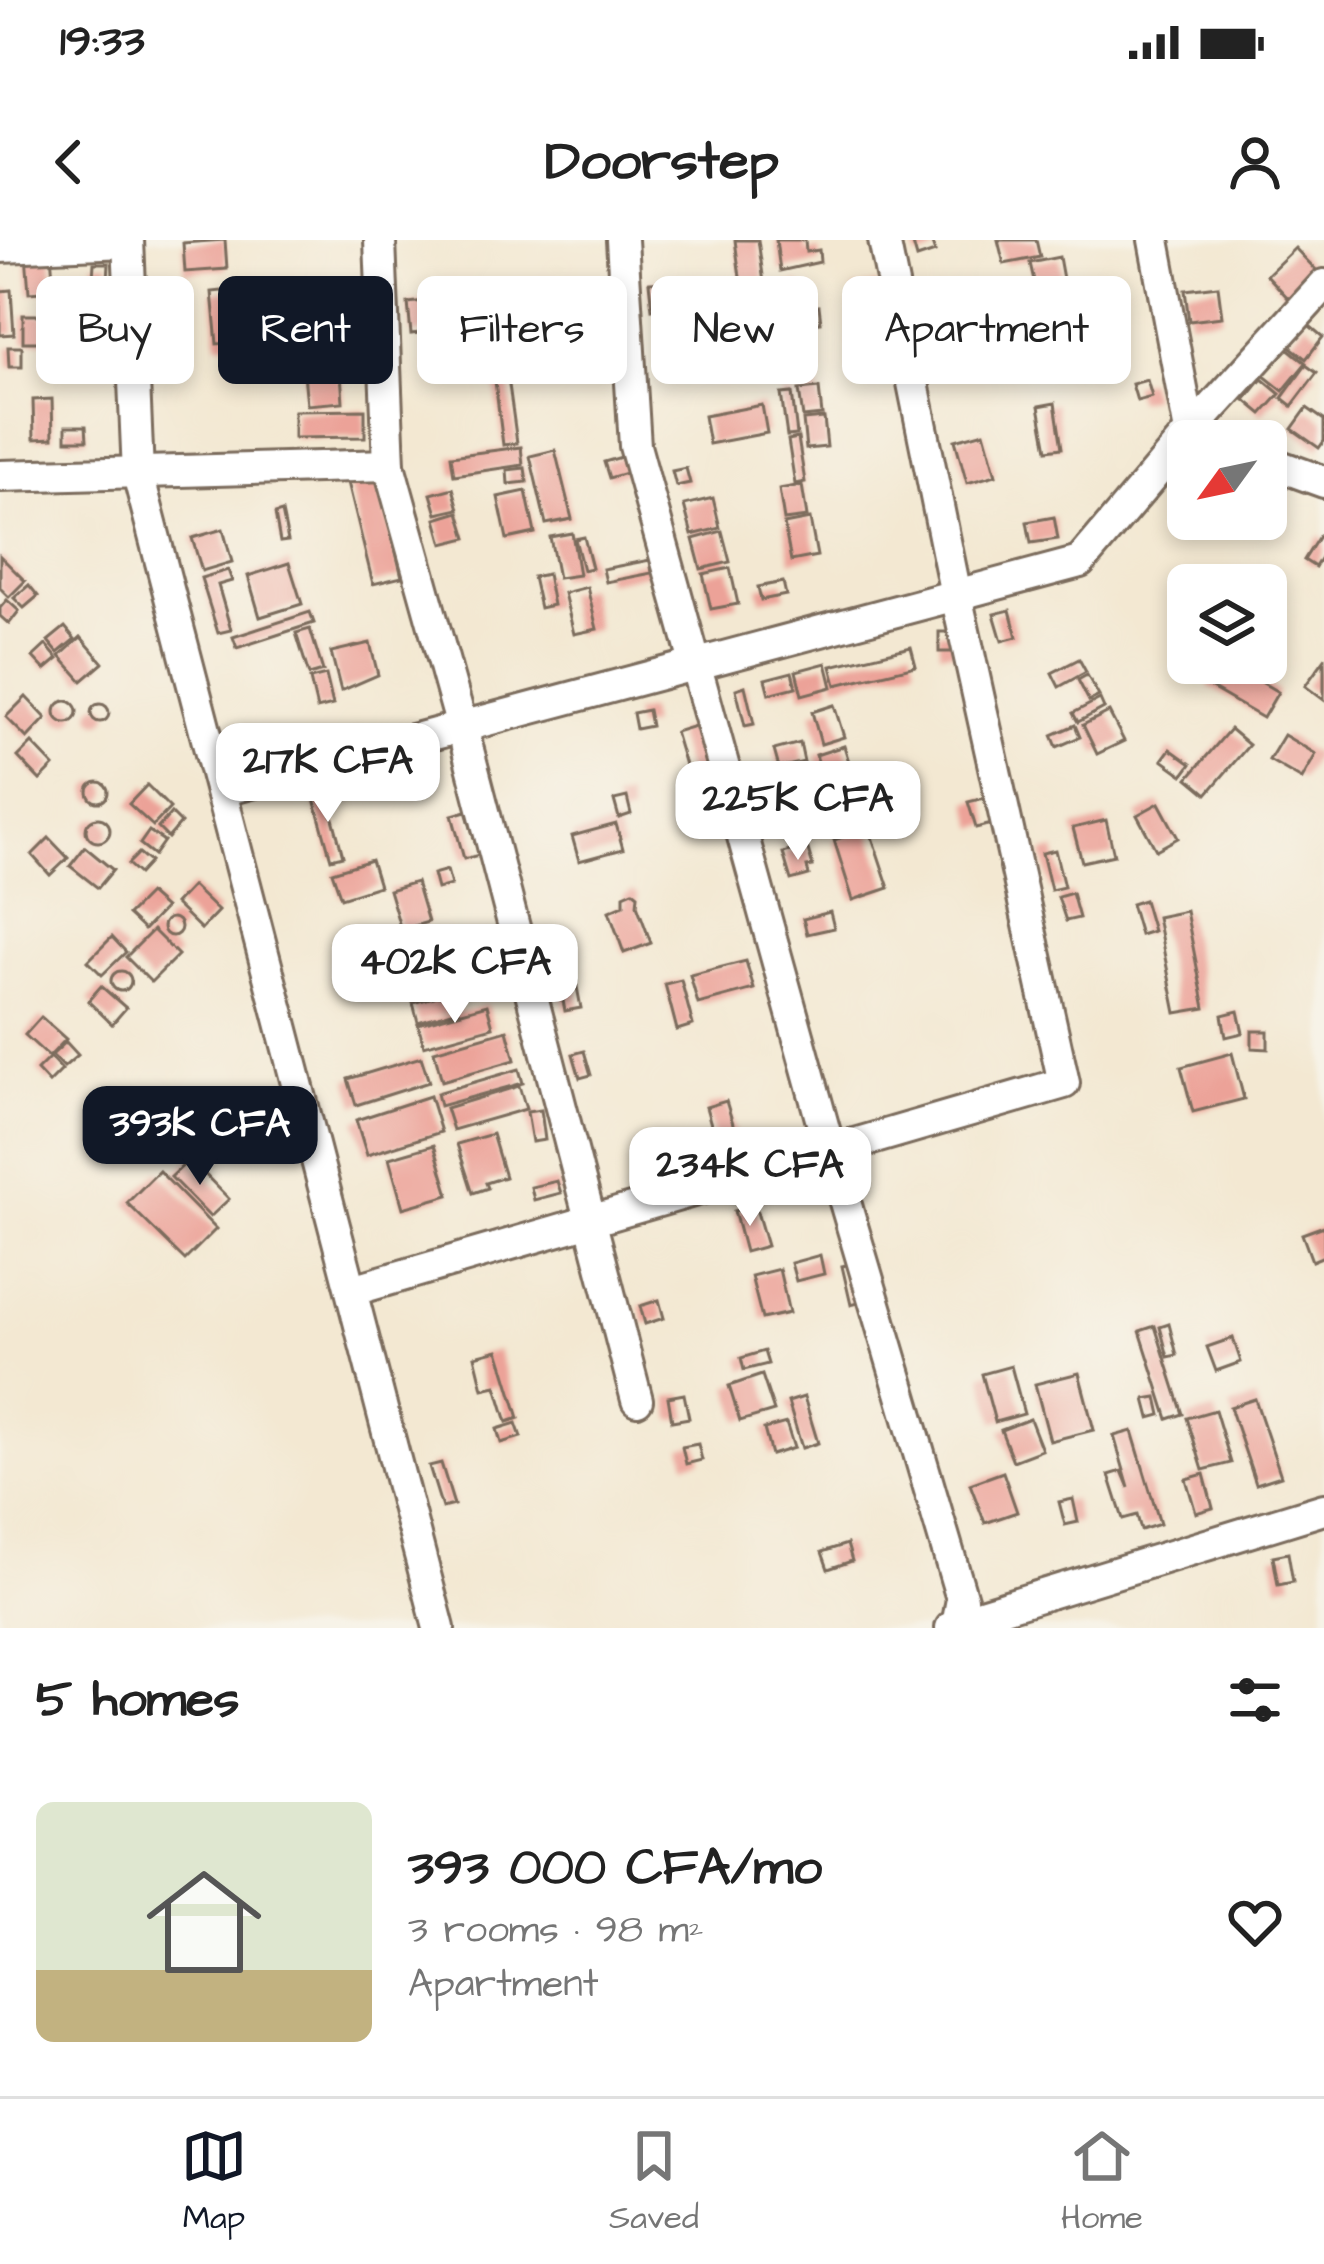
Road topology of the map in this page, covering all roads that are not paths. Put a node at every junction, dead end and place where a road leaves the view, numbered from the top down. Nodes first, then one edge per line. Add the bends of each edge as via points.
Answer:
1 (380, 240) edge
2 (622, 240) edge
3 (884, 240) edge
4 (1154, 240) edge
5 (128, 241) edge
6 (0, 247) edge
7 (1324, 285) edge
8 (1198, 420) edge
9 (1215, 420) edge
10 (389, 465) junction
11 (1287, 468) edge
12 (1167, 472) edge
13 (137, 474) junction
14 (0, 476) edge
15 (1324, 482) edge
16 (956, 595) junction
17 (694, 665) junction
18 (462, 727) junction
19 (221, 791) junction
20 (830, 1151) junction
21 (590, 1221) junction
22 (353, 1290) junction
23 (637, 1400) dead end
24 (1324, 1509) edge
25 (955, 1625) edge
26 (439, 1628) edge

1 - 10 street
2 - 17 street via 634,446
3 - 16 street
4 - 8 street
5 - 6 street
5 - 13 street
7 - 9 street
10 - 13 street
10 - 18 street
11 - 15 street
12 - 16 street via 1080,562
13 - 14 street
13 - 19 street
16 - 17 street
16 - 20 street via 1064,1083
17 - 18 street
17 - 20 street
18 - 19 street
18 - 21 street
19 - 22 street
20 - 21 street
20 - 25 street via 962,1599
21 - 22 street
21 - 23 street
22 - 26 street
24 - 25 street

